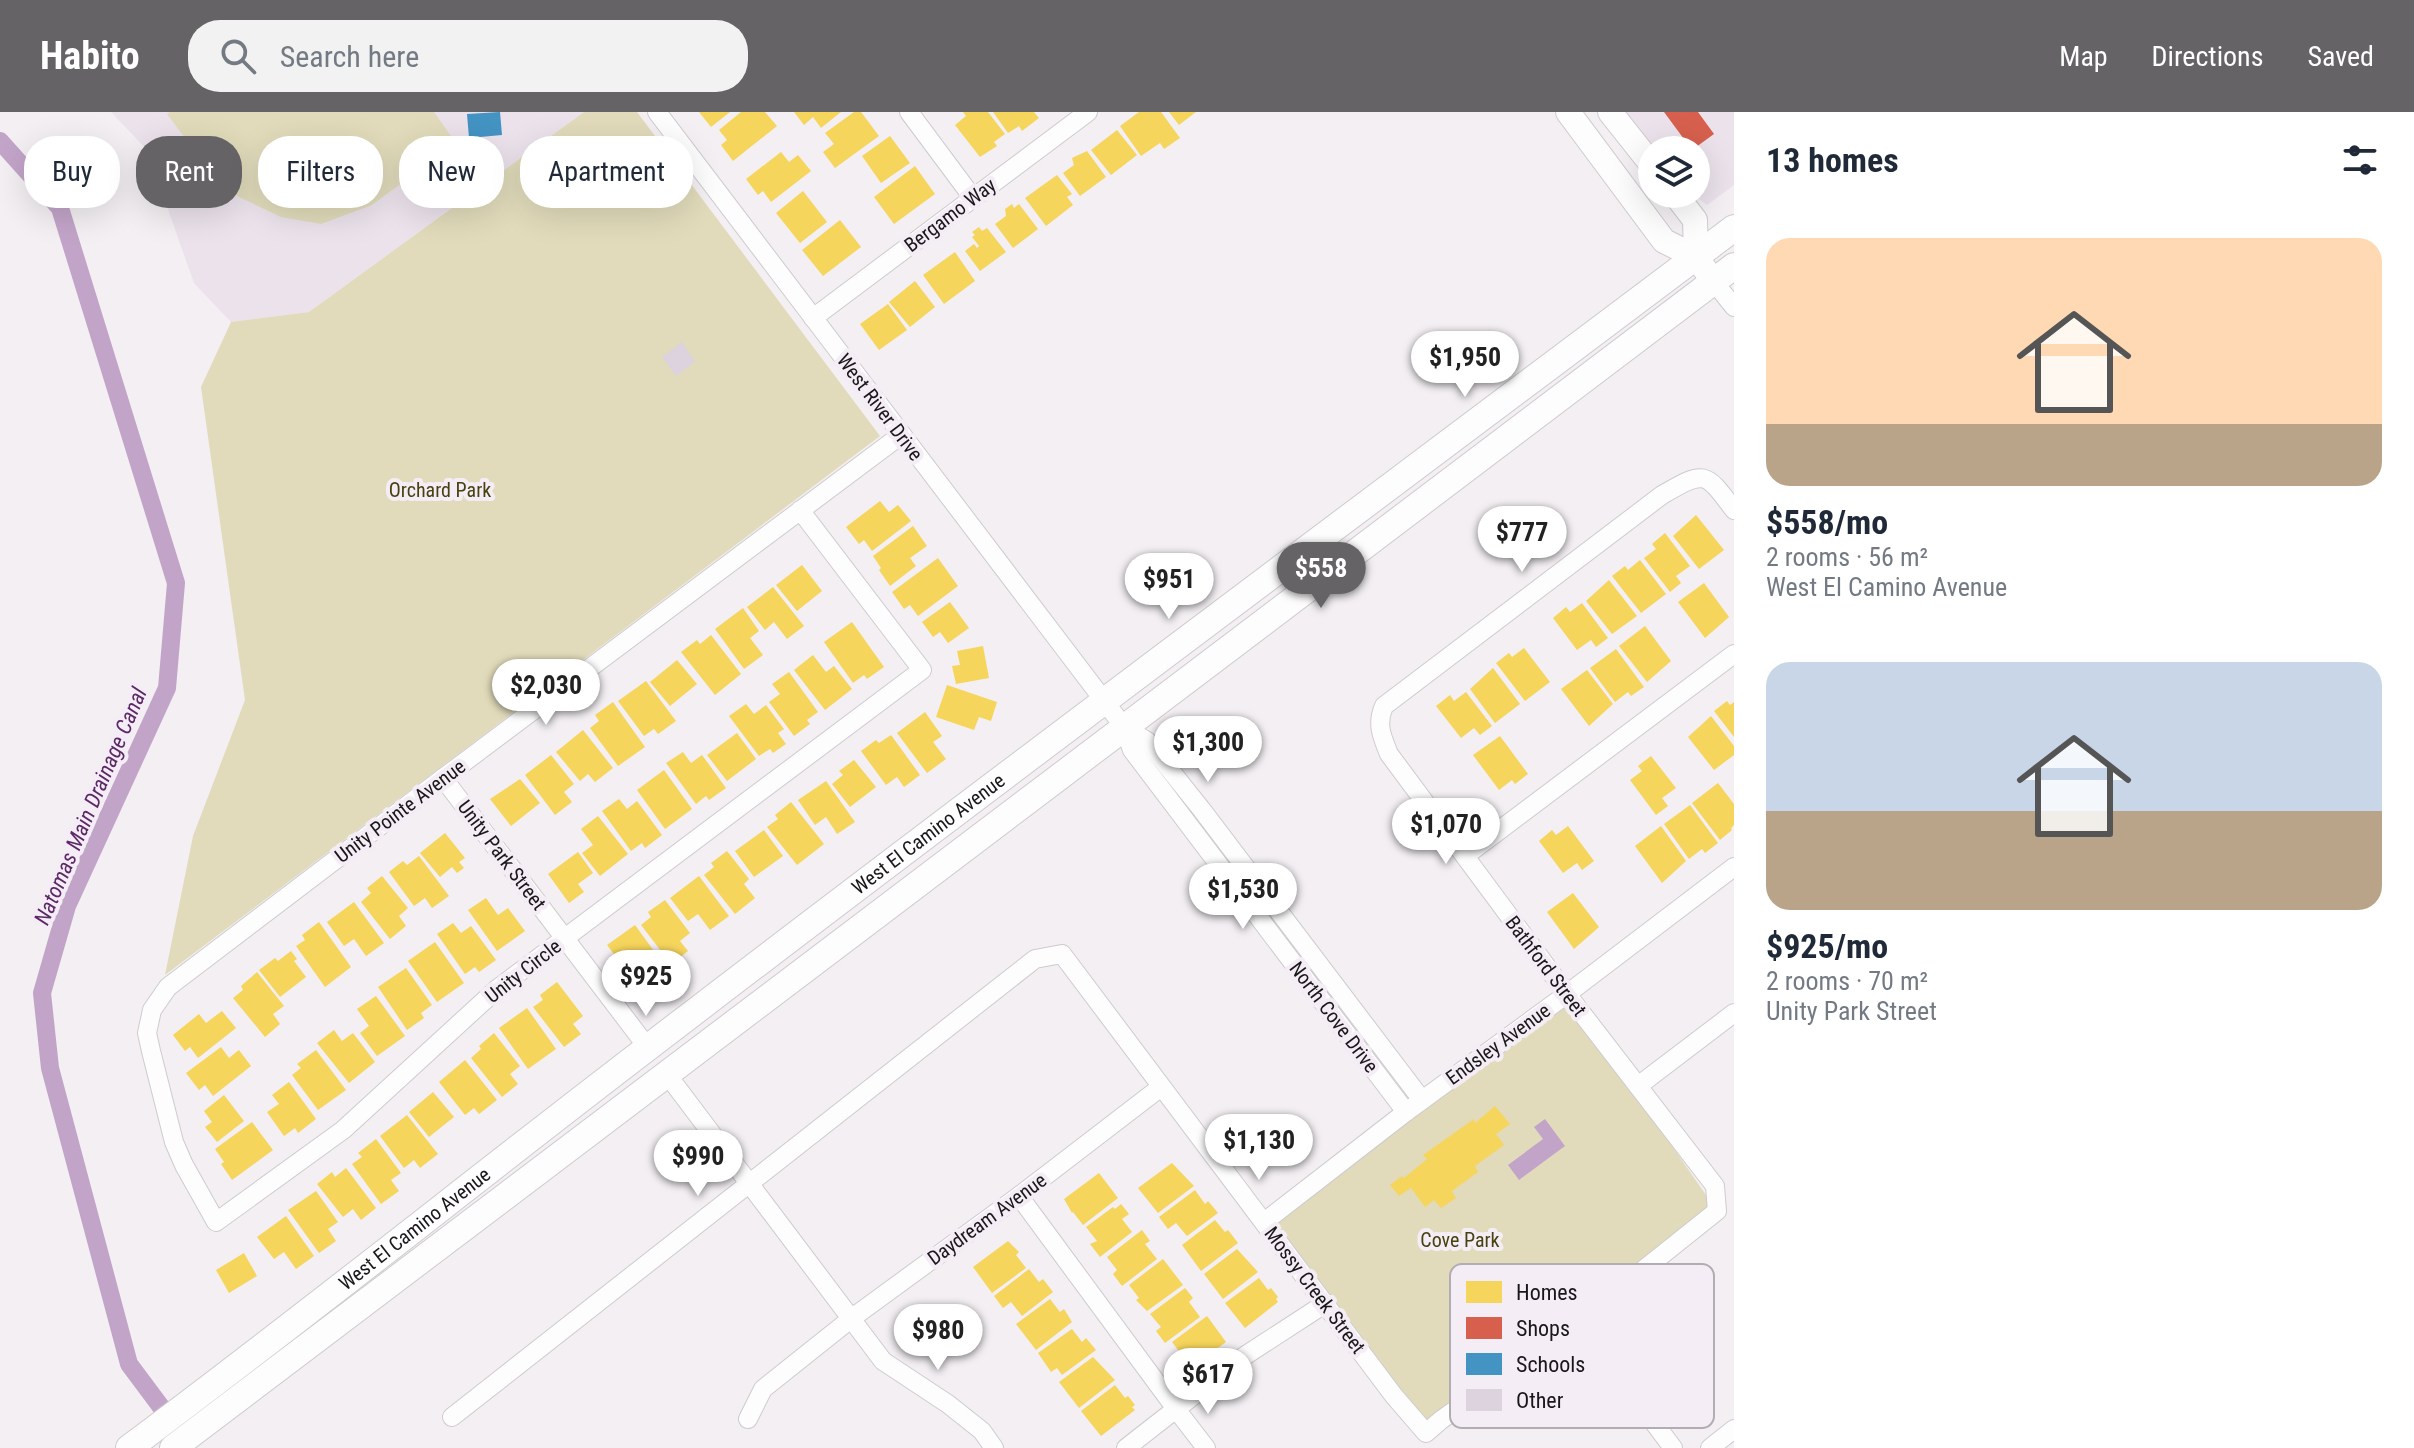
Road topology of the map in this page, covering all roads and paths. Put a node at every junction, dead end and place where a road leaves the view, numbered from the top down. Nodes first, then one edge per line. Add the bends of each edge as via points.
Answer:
1 (657, 112) edge
2 (909, 112) edge
3 (1088, 112) edge
4 (1568, 112) edge
5 (1610, 112) edge
6 (1638, 147) edge
7 (973, 198) junction
8 (1686, 208) edge
9 (1734, 228) edge
10 (1696, 257) junction
11 (1724, 274) edge
12 (1734, 307) edge
13 (813, 318) junction
14 (901, 435) junction
15 (800, 510) junction
16 (1734, 510) edge
17 (1734, 654) edge
18 (1103, 701) junction
19 (1124, 727) junction
20 (443, 778) junction
21 (1465, 856) junction
22 (1734, 867) edge
23 (565, 938) junction
24 (168, 987) joint
25 (1567, 994) junction
26 (1734, 1013) edge
27 (648, 1048) junction
28 (666, 1073) junction
29 (1638, 1086) junction
30 (1161, 1087) junction
31 (1422, 1100) junction
32 (1406, 1112) junction
33 (750, 1183) junction
34 (1019, 1196) junction
35 (1264, 1222) junction
36 (1651, 1264) edge
37 (1326, 1303) junction
38 (852, 1318) junction
39 (230, 1388) junction
40 (1176, 1409) junction
41 (1450, 1414) edge
42 (452, 1417) dead end
43 (748, 1419) dead end
44 (1658, 1428) edge
45 (1734, 1429) edge
46 (129, 1448) edge
47 (173, 1448) edge
48 (994, 1448) edge
49 (1126, 1448) edge
50 (1206, 1448) edge
51 (1673, 1448) edge
52 (1710, 1448) edge

1 - 13 street, West River Drive
2 - 7 street
3 - 7 street, Bergamo Way
4 - 10 street via 1664,241
5 - 6 street
7 - 13 street, Bergamo Way
8 - 10 street via 1695,220
9 - 10 main road, West El Camino Avenue
10 - 11 street
10 - 18 main road, West El Camino Avenue
11 - 12 street
11 - 19 main road, West El Camino Avenue
13 - 14 street, West River Drive
14 - 15 street, Unity Pointe Avenue
14 - 18 street, West River Drive
15 - 20 street, Unity Pointe Avenue
15 - 23 street, Unity Circle via 922,670
16 - 21 street, Bathford Street via 1712,480 1687,480 1384,706 1380,734 1389,754
17 - 21 street
18 - 19 street, West River Drive
18 - 27 main road, West El Camino Avenue
19 - 28 main road, West El Camino Avenue
19 - 31 street, North Cove Drive via 1147,741
19 - 32 street, North Cove Drive via 1132,750
20 - 23 street, Unity Park Street
20 - 24 street, Unity Pointe Avenue
21 - 25 street, Bathford Street
22 - 25 street, Endsley Avenue
23 - 24 street, Unity Circle via 497,989 343,1130 216,1222 174,1142 147,1033 152,1010
23 - 27 street, Unity Park Street
25 - 29 street, Bathford Street
25 - 31 street, Endsley Avenue
26 - 29 street
27 - 39 main road, West El Camino Avenue
28 - 33 street
28 - 39 main road, West El Camino Avenue
29 - 36 street, Bathford Street via 1715,1186 1717,1211
30 - 33 street, Mossy Creek Street via 1062,954 1035,959
30 - 34 street, Daydream Avenue
30 - 35 street, Mossy Creek Street
31 - 32 street, Endsley Avenue
32 - 35 street, Endsley Avenue
33 - 38 street
33 - 42 street
34 - 38 street, Daydream Avenue
34 - 40 street
35 - 37 street, Mossy Creek Street
37 - 40 street
37 - 41 street, Mossy Creek Street via 1426,1433
38 - 43 street, Daydream Avenue via 763,1389
38 - 48 street via 883,1361 948,1404
39 - 46 main road, West El Camino Avenue
39 - 47 main road, West El Camino Avenue
40 - 49 street
40 - 50 street
44 - 51 street
45 - 52 street

